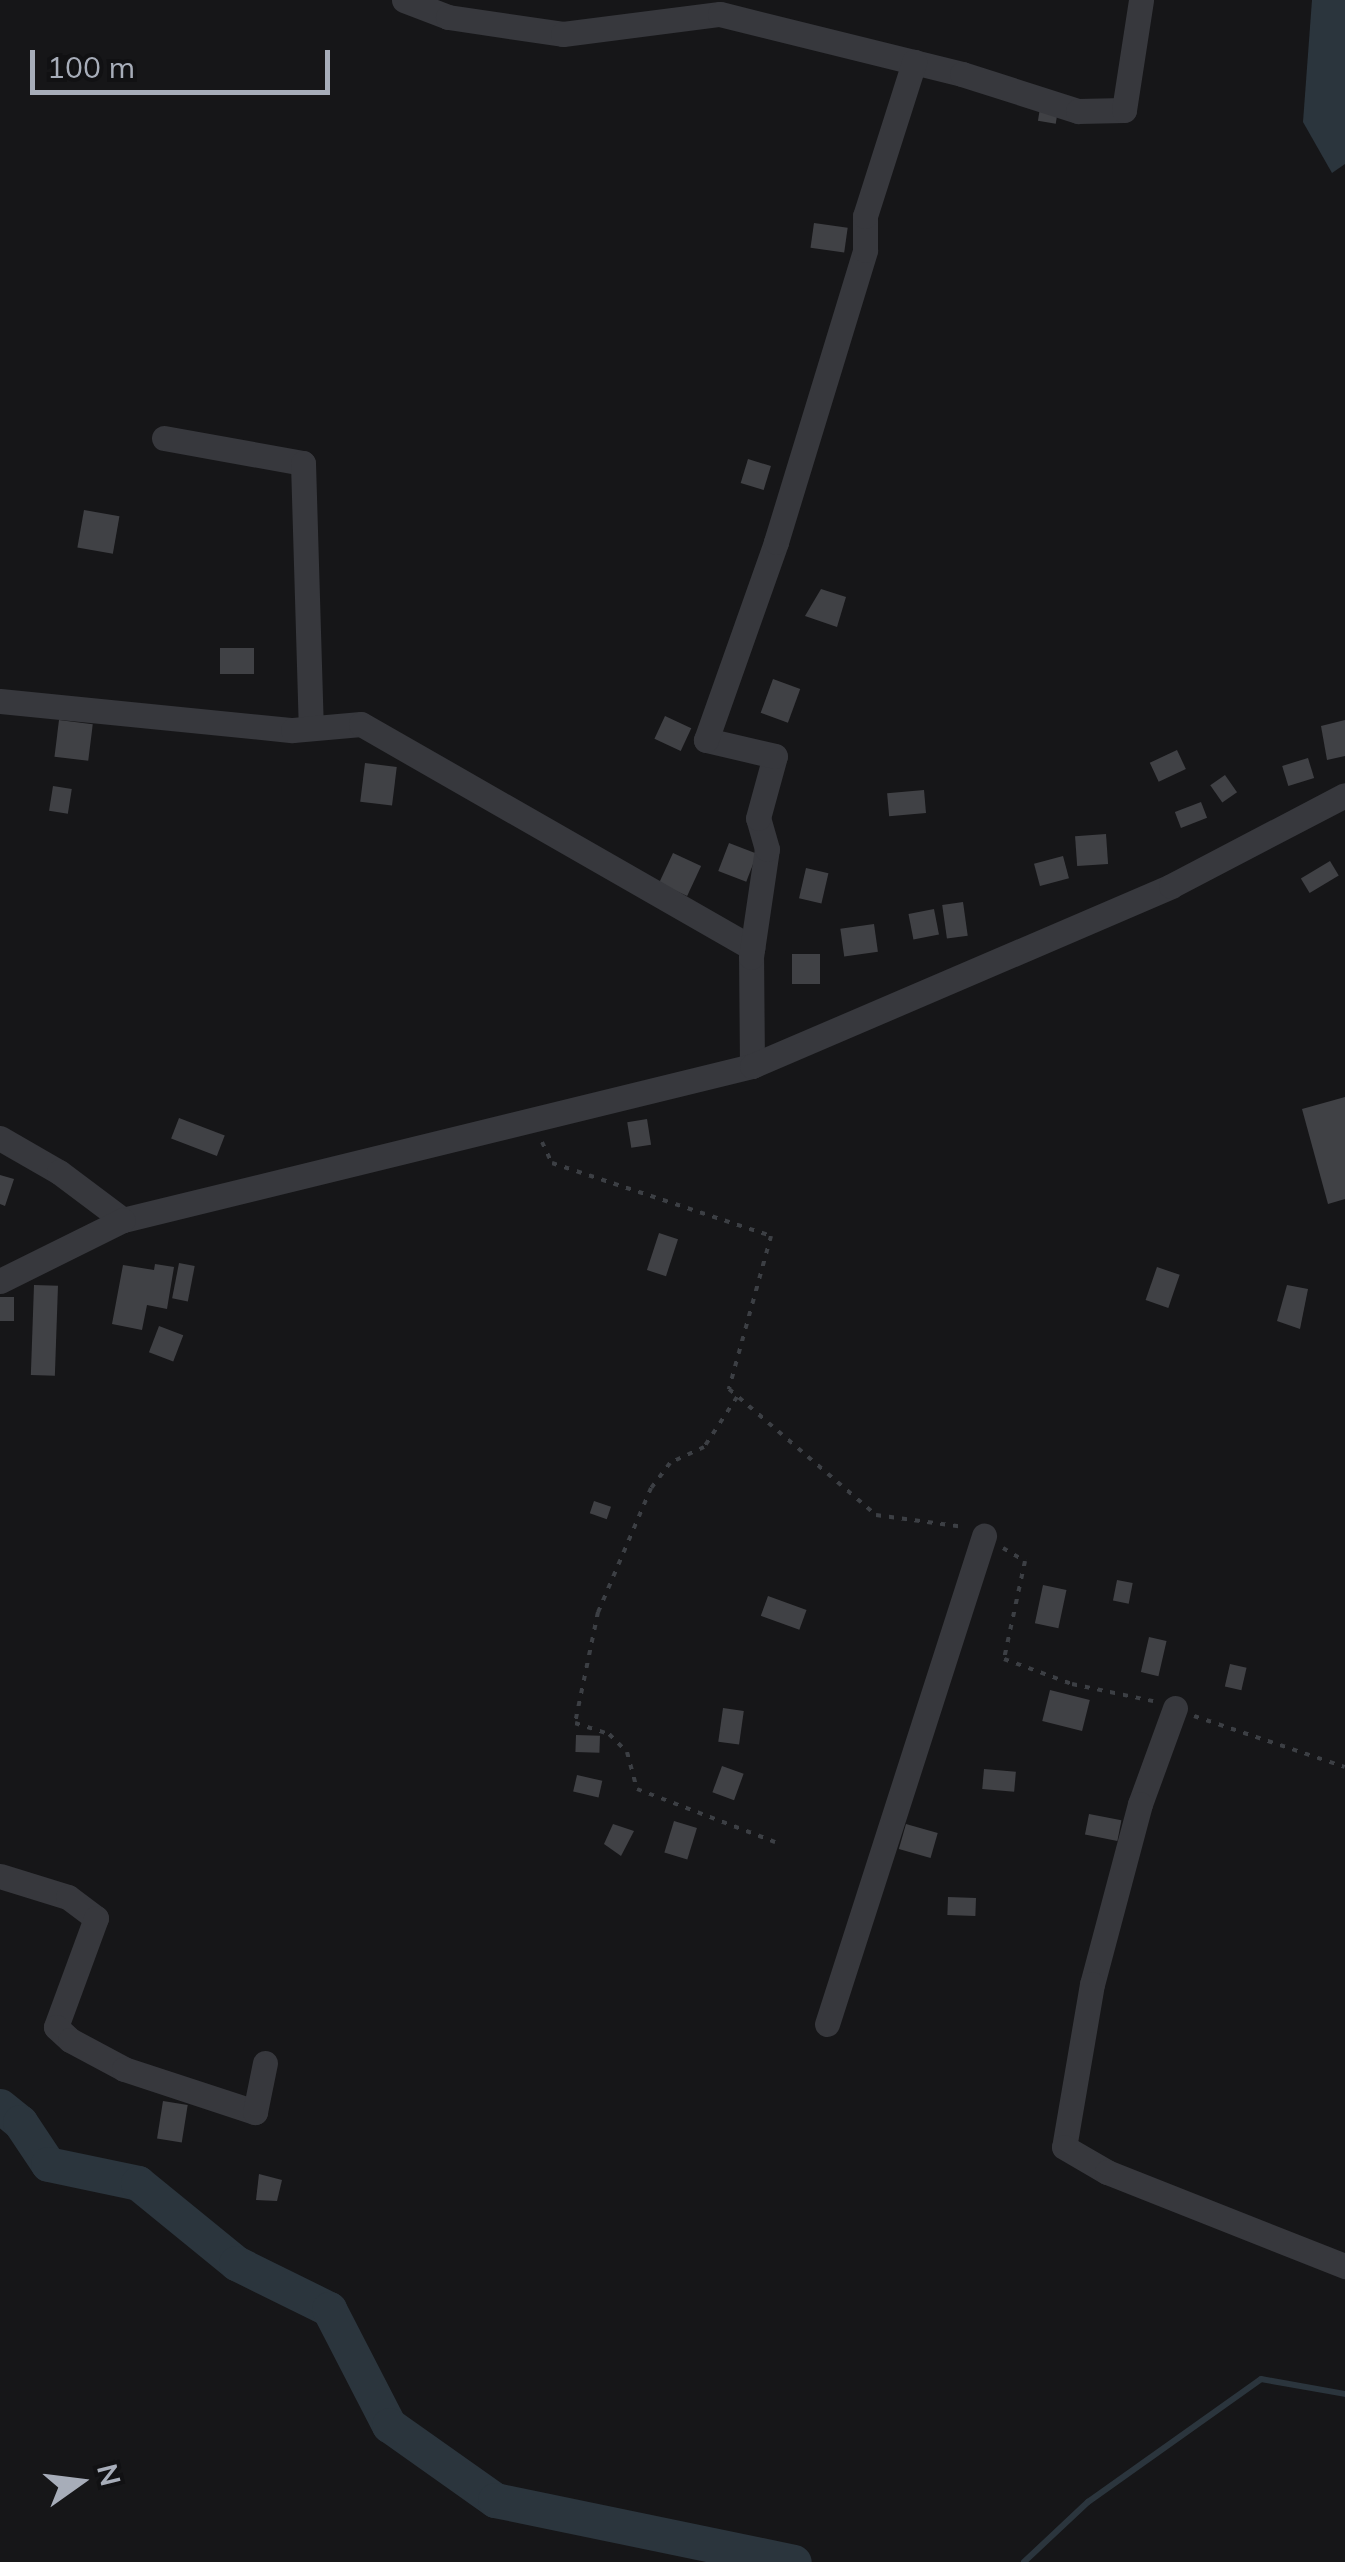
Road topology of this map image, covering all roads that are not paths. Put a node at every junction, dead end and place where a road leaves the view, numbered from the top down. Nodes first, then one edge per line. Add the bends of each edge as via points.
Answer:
1 (404, 0) edge
2 (1142, 0) edge
3 (914, 62) junction
4 (164, 438) dead end
5 (0, 701) edge
6 (312, 726) junction
7 (1345, 795) edge
8 (752, 948) junction
9 (752, 1066) junction
10 (0, 1138) edge
11 (123, 1220) junction
12 (0, 1281) edge
13 (984, 1536) road end
14 (1175, 1708) road end
15 (0, 1876) edge
16 (828, 2024) dead end
17 (265, 2063) dead end
18 (1345, 2266) edge

1 - 3 street via 448,17 563,34 720,14
2 - 3 street via 1124,110 1078,111
3 - 8 street via 864,216 865,250 776,542 706,740 775,756 758,818 766,849
4 - 6 street via 303,463
5 - 6 street via 182,722
6 - 8 street via 361,724
7 - 9 street via 1170,886
8 - 9 street
9 - 11 street
10 - 11 street
11 - 12 street
13 - 16 street
14 - 18 street via 1140,1804 1092,1984 1064,2148 1107,2172
15 - 17 street via 68,1897 96,1918 56,2027 70,2040 124,2069 255,2112

